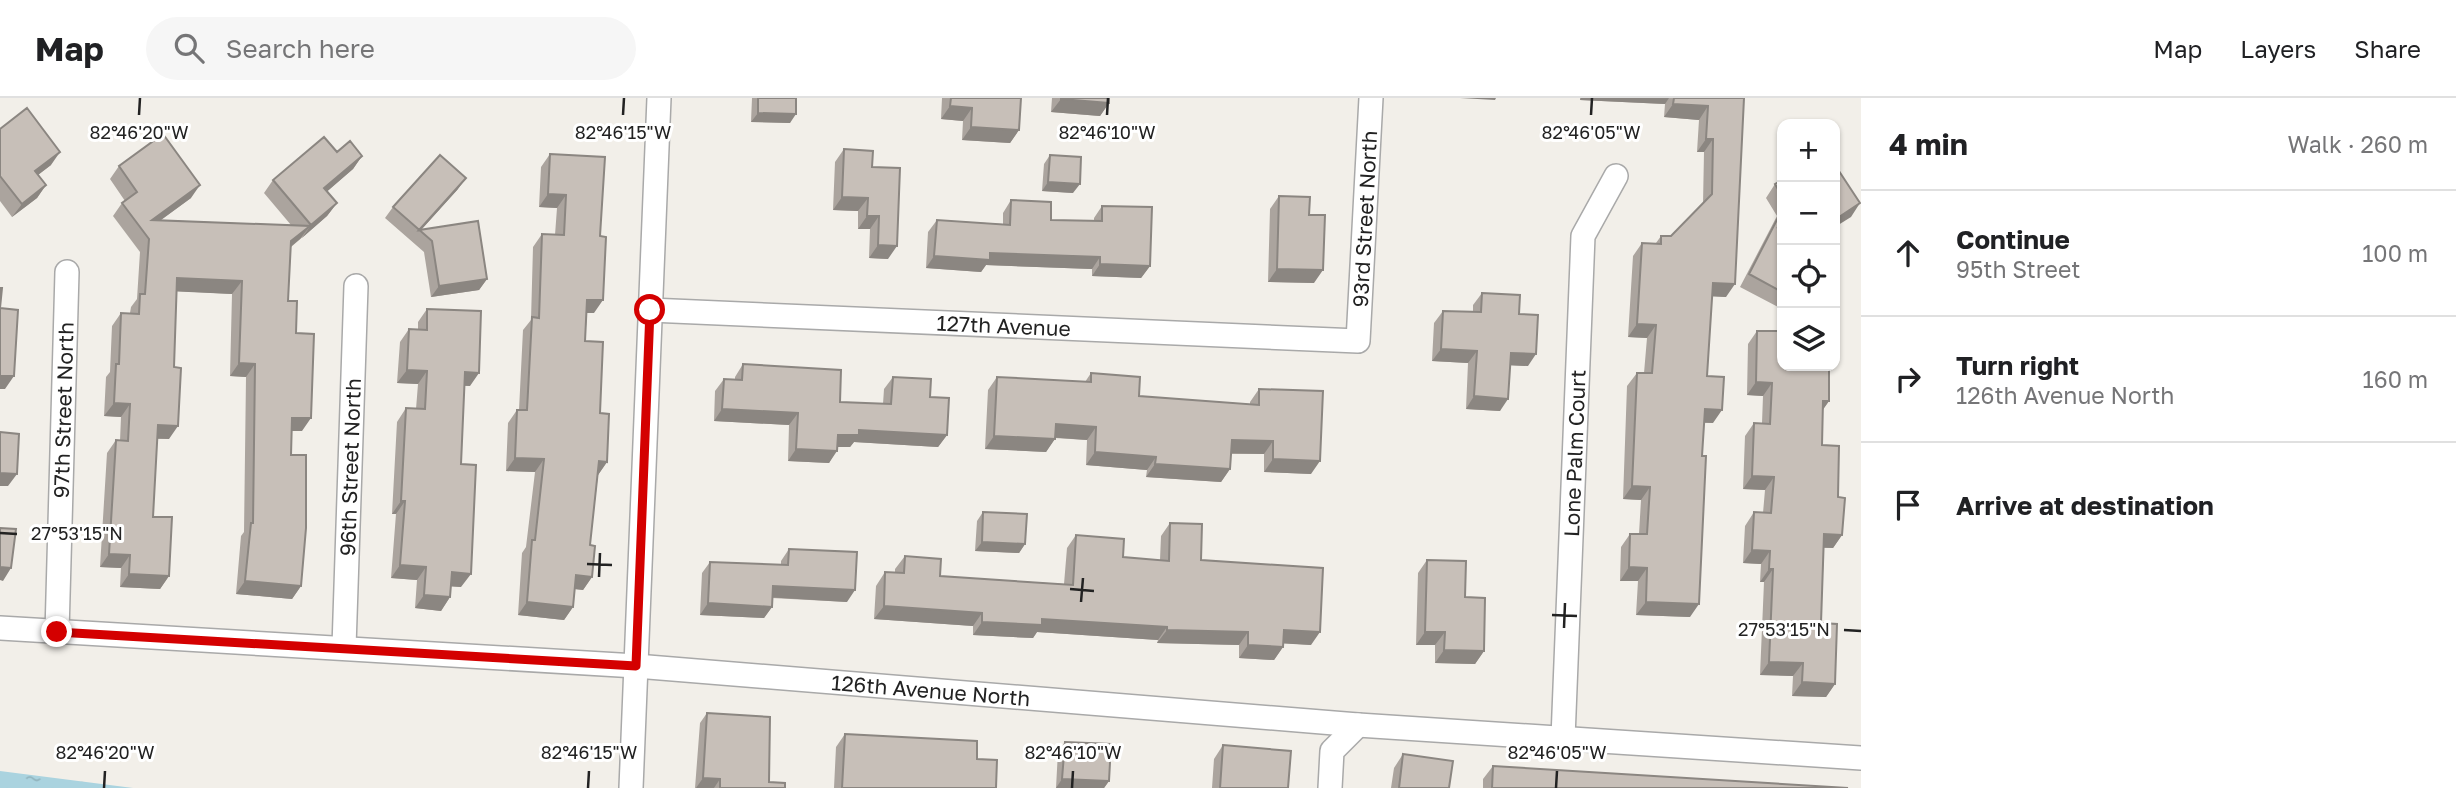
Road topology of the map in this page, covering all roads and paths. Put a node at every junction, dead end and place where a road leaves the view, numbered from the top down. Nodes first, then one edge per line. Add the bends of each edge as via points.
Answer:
1 (659, 98) edge
2 (1371, 98) edge
3 (1616, 176) dead end
4 (67, 272) dead end
5 (356, 286) dead end
6 (650, 310) junction
7 (1358, 341) joint
8 (0, 628) edge
9 (57, 632) junction
10 (344, 647) junction
11 (636, 666) junction
12 (1358, 725) junction
13 (1563, 738) junction
14 (1861, 758) edge
15 (631, 788) edge
16 (1330, 788) edge

1 - 6 street
2 - 7 street, 93rd Street North
3 - 13 street, Lone Palm Court via 1583,236
4 - 9 street, 97th Street North
5 - 10 street, 96th Street North
6 - 7 street, 127th Avenue
6 - 11 street
8 - 9 street, 126th Avenue North
9 - 10 street, 126th Avenue North
10 - 11 street, 126th Avenue North
11 - 12 street, 126th Avenue North
11 - 15 street
12 - 13 street, 126th Avenue North
12 - 16 street via 1332,751
13 - 14 street, 126th Avenue North

